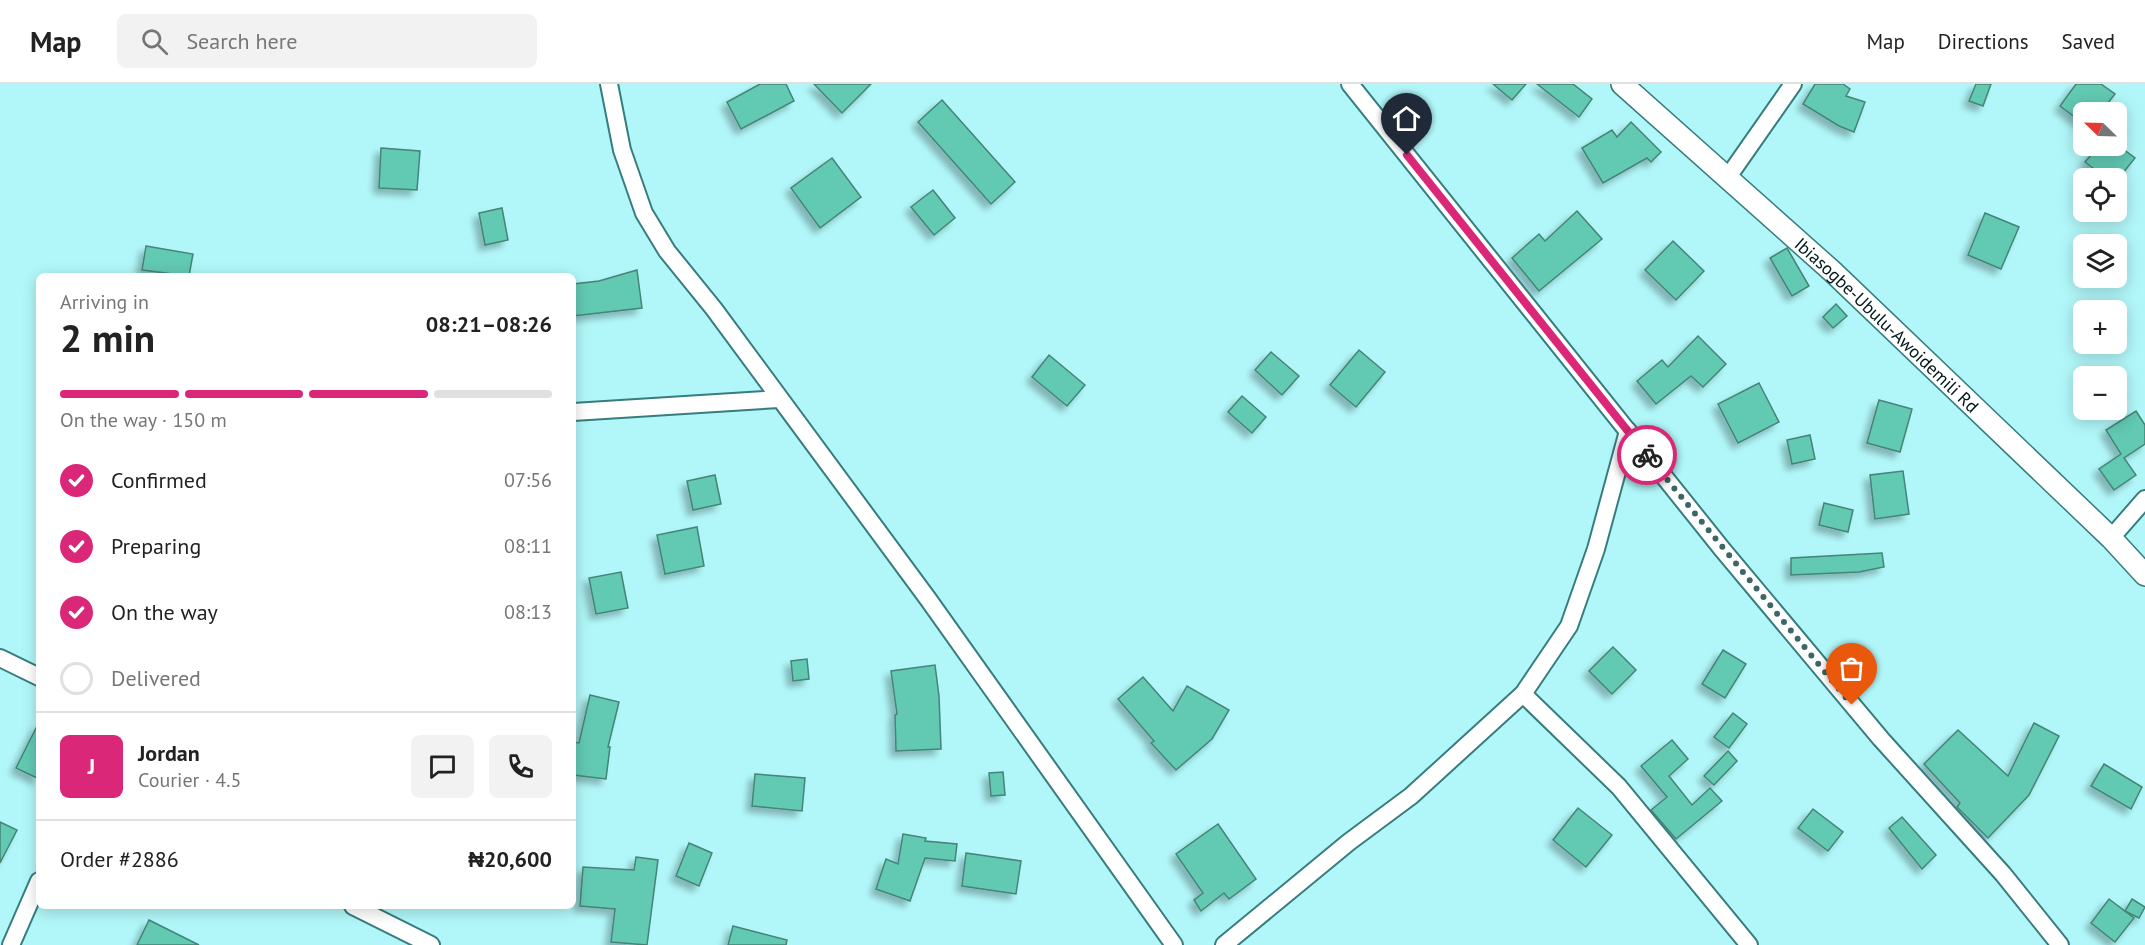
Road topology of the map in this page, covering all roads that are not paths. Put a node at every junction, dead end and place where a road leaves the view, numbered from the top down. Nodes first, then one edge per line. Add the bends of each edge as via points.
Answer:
1 (609, 84) edge
2 (1350, 84) edge
3 (1622, 84) edge
4 (1793, 84) edge
5 (1728, 177) junction
6 (779, 399) junction
7 (576, 412) edge
8 (1628, 431) junction
9 (2145, 499) edge
10 (2111, 538) junction
11 (2145, 575) edge
12 (0, 658) edge
13 (36, 676) edge
14 (1523, 694) junction
15 (36, 888) edge
16 (358, 909) edge
17 (420, 943) edge
18 (11, 945) edge
19 (1174, 945) edge
20 (1224, 945) edge
21 (1749, 945) edge
22 (2060, 945) edge

1 - 6 street via 622,150 644,213 667,251
2 - 8 street
3 - 5 street, Ibiasogbe-Ubulu-Awoidemili Rd
4 - 5 street
5 - 10 street, Ibiasogbe-Ubulu-Awoidemili Rd
6 - 7 street
6 - 19 street via 928,599
8 - 14 street via 1596,549 1569,626
8 - 22 street via 1821,667
9 - 10 street
10 - 11 street, Ibiasogbe-Ubulu-Awoidemili Rd
12 - 13 street
14 - 20 street via 1411,796
14 - 21 street via 1619,787
15 - 18 street
16 - 17 street

